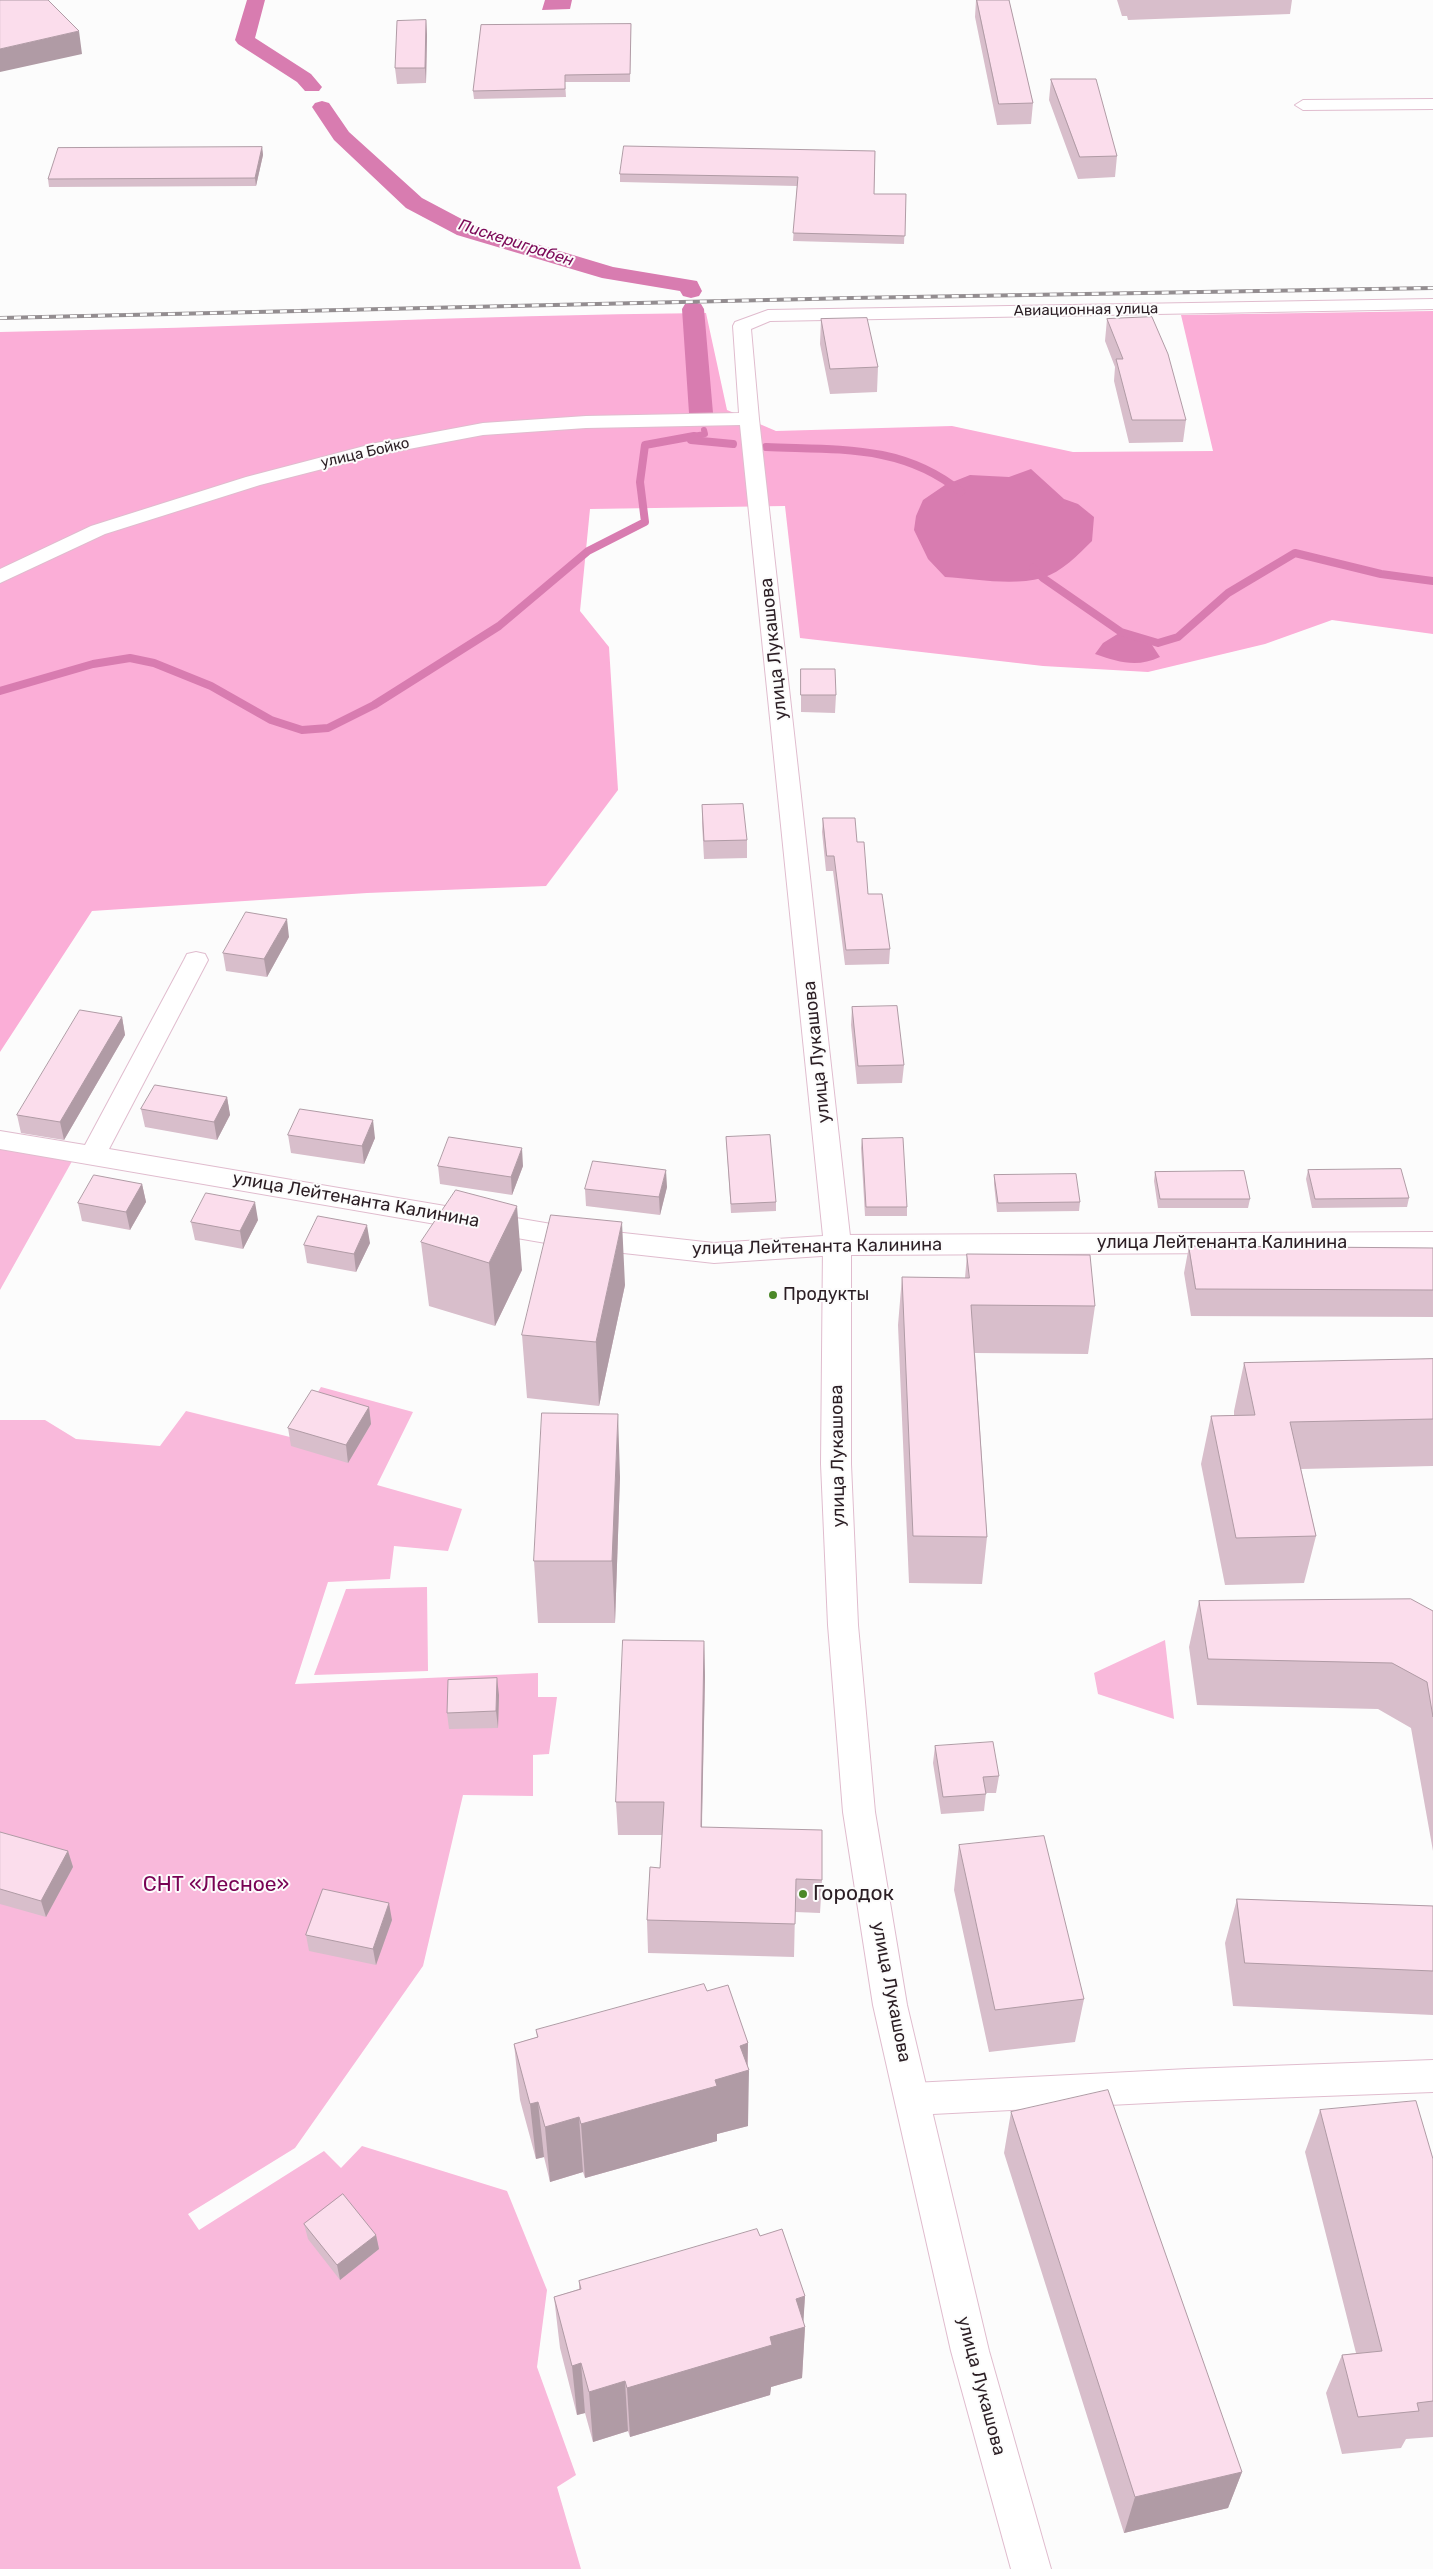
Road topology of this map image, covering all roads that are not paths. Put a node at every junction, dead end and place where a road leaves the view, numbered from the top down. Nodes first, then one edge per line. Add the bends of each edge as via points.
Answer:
1 (1433, 104) edge
2 (1303, 105) dead end
3 (1433, 304) edge
4 (742, 326) joint
5 (749, 419) junction
6 (0, 578) edge
7 (196, 960) dead end
8 (0, 1140) edge
9 (93, 1154) junction
10 (1433, 1242) edge
11 (837, 1245) junction
12 (1433, 2076) edge
13 (912, 2099) junction
14 (1031, 2569) edge

1 - 2 street
3 - 4 street, Авиационная улица via 768,316
4 - 5 street, улица Лукашова
5 - 6 street, улица Бойко via 586,422 502,428 376,449 253,481 98,530
5 - 11 street, улица Лукашова
7 - 9 street
8 - 9 street, улица Лейтенанта Калинина
9 - 11 street, улица Лейтенанта Калинина via 569,1237 714,1252
10 - 11 street, улица Лейтенанта Калинина
11 - 13 street, улица Лукашова via 836,1464 843,1625 859,1812 890,2005
12 - 13 street
13 - 14 street, улица Лукашова via 970,2351

